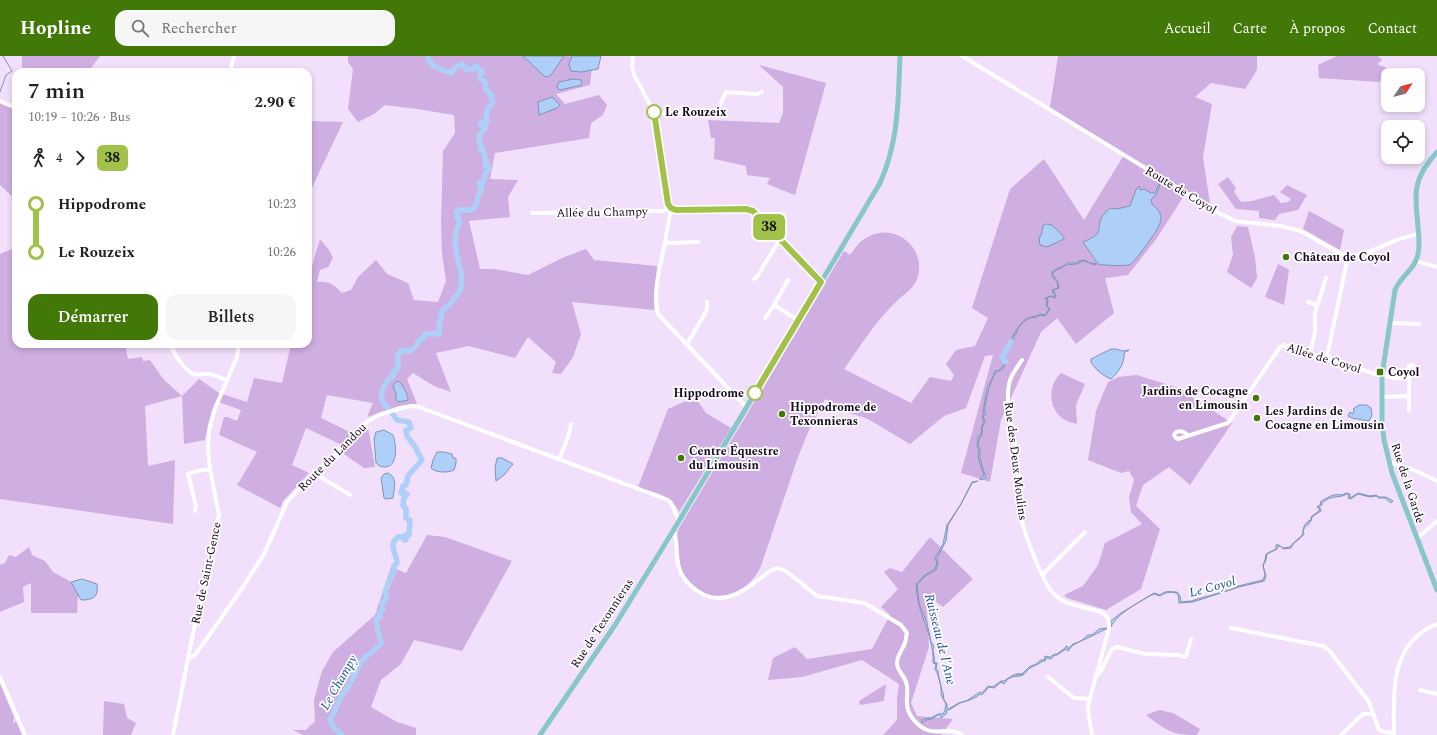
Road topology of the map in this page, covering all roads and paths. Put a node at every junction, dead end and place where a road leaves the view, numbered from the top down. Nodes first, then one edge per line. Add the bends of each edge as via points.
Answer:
1 (234, 56) edge
2 (633, 56) edge
3 (900, 56) edge
4 (962, 56) edge
5 (231, 68) edge
6 (762, 92) dead end
7 (0, 101) edge
8 (12, 106) edge
9 (654, 114) junction
10 (1437, 152) edge
11 (671, 208) junction
12 (532, 213) dead end
13 (1419, 234) junction
14 (780, 239) junction
15 (698, 242) dead end
16 (665, 243) junction
17 (1348, 256) junction
18 (1416, 261) junction
19 (1437, 267) edge
20 (1326, 278) dead end
21 (754, 279) dead end
22 (788, 280) dead end
23 (821, 282) junction
24 (707, 302) dead end
25 (1308, 302) dead end
26 (774, 304) junction
27 (1318, 305) junction
28 (765, 318) dead end
29 (798, 320) junction
30 (1390, 323) junction
31 (1419, 324) dead end
32 (687, 344) junction
33 (172, 348) edge
34 (239, 348) edge
35 (1310, 353) junction
36 (1329, 357) junction
37 (1022, 360) dead end
38 (1413, 365) dead end
39 (1382, 376) junction
40 (1409, 379) junction
41 (227, 380) junction
42 (1409, 396) junction
43 (1382, 397) junction
44 (747, 408) junction
45 (1409, 410) dead end
46 (571, 424) dead end
47 (1188, 436) dead end
48 (559, 459) junction
49 (1388, 461) junction
50 (210, 468) junction
51 (314, 473) junction
52 (1437, 481) edge
53 (350, 495) dead end
54 (195, 511) dead end
55 (679, 521) junction
56 (1437, 521) edge
57 (673, 531) junction
58 (1085, 532) dead end
59 (1416, 539) junction
60 (1042, 575) junction
61 (1437, 590) edge
62 (1437, 624) edge
63 (1231, 628) dead end
64 (1191, 639) dead end
65 (188, 659) junction
66 (1095, 676) junction
67 (0, 677) edge
68 (1048, 677) dead end
69 (1420, 690) dead end
70 (1437, 694) edge
71 (1090, 699) junction
72 (1373, 714) junction
73 (1395, 734) edge
74 (25, 735) edge
75 (174, 735) edge
76 (540, 735) edge
77 (962, 735) edge
78 (1092, 735) edge
79 (1341, 735) edge

1 - 5 street
2 - 9 street via 634,74
3 - 23 main road, Rue de Texonnieras via 898,117 890,159 880,183
4 - 17 street, Route de Coyol via 1219,213 1236,221 1301,231
6 - 9 street via 726,92 718,110 706,114
7 - 8 street
9 - 11 street via 668,204
10 - 13 main road, Rue de la Garde via 1418,180 1416,207
11 - 12 street, Allée du Champy via 664,211
11 - 14 street, Allée du Champy via 746,209 753,211
11 - 16 street
13 - 17 street
13 - 18 main road, Rue de la Garde via 1420,247
14 - 21 street
14 - 23 street, Allée du Champy
15 - 16 street
16 - 32 street via 658,272 656,306 658,314
17 - 36 street
18 - 19 street
18 - 30 main road, Rue de la Garde via 1395,290
20 - 27 street
22 - 26 street
23 - 29 main road, Rue de Texonnieras
24 - 32 street via 707,310
25 - 27 street
26 - 28 street
26 - 29 street
27 - 35 street
29 - 44 main road, Rue de Texonnieras
30 - 31 street
30 - 39 main road, Rue de la Garde
32 - 44 street
33 - 41 street via 192,374 205,373
34 - 41 street, Rue de Saint-Gence
35 - 36 street, Allée de Coyol via 1324,358
35 - 47 street, Allée de Coyol via 1280,346 1228,423
36 - 39 street, Allée de Coyol
37 - 60 street, Rue des Deux Moulins via 1012,373 1008,397 1016,448 1021,515
38 - 40 street via 1409,366
39 - 40 street, Allée de Coyol
39 - 43 main road, Rue de la Garde
40 - 42 street
41 - 50 street, Rue de Saint-Gence via 208,432
42 - 43 street
42 - 45 street
43 - 49 main road, Rue de la Garde via 1382,422
44 - 55 main road, Rue de Texonnieras
46 - 48 street
48 - 51 street, Route du Landou via 412,406 393,410 367,422
48 - 55 street, Route du Landou via 668,500
49 - 52 street
49 - 59 main road, Rue de la Garde
50 - 54 street via 188,474
50 - 65 street, Rue de Saint-Gence via 219,515
51 - 53 street
51 - 65 street, Route du Landou via 284,505 264,554 195,655
55 - 57 main road, Rue de Texonnieras
56 - 59 street
57 - 76 main road, Rue de Texonnieras via 615,625
57 - 77 street via 676,536 676,555 681,574 690,586 707,596 724,598 735,595 771,570 778,568 786,571 817,596 864,603 901,625 907,634 897,662 906,681 906,705 911,716 926,730 949,730
58 - 60 street
59 - 61 main road, Rue de la Garde
60 - 66 street, Rue des Deux Moulins via 1056,596 1063,601 1101,612 1109,619
62 - 73 street via 1417,636 1403,652 1397,669
63 - 72 street via 1323,646 1329,650 1369,702
64 - 66 street via 1184,657 1145,654 1118,647 1112,649 1101,671
65 - 75 street, Rue de Saint-Gence
66 - 71 street, Rue des Deux Moulins
67 - 74 street
68 - 71 street via 1074,698
69 - 70 street
71 - 78 street, Rue des Deux Moulins via 1088,715
72 - 73 street via 1379,730
72 - 79 street via 1363,714

